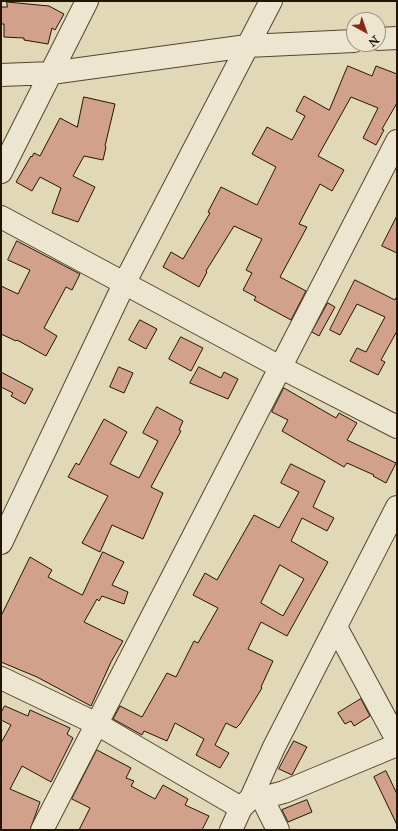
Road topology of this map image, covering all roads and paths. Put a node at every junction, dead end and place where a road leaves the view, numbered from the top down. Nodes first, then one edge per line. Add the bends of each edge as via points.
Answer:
1 (87, 1) edge
2 (271, 1) edge
3 (397, 38) edge
4 (386, 39) edge
5 (346, 40) edge
6 (248, 46) junction
7 (51, 73) junction
8 (1, 75) edge
9 (397, 142) edge
10 (1, 172) edge
11 (1, 217) edge
12 (125, 282) junction
13 (280, 367) junction
14 (397, 426) edge
15 (397, 508) edge
16 (1, 543) edge
17 (336, 627) junction
18 (1, 678) edge
19 (97, 724) junction
20 (397, 740) edge
21 (397, 745) edge
22 (252, 801) junction
23 (42, 830) edge
24 (231, 830) edge
25 (278, 830) edge

1 - 7 street
2 - 6 street
3 - 4 street
5 - 6 street
6 - 7 street
6 - 12 street
7 - 8 street
7 - 10 street
9 - 13 street
11 - 12 street
12 - 13 street
12 - 16 street
13 - 14 street
13 - 19 street
15 - 17 street
17 - 20 street
17 - 22 street via 274,747
18 - 19 street
19 - 22 street
19 - 23 street
21 - 22 street via 284,792
22 - 24 street
22 - 25 street

